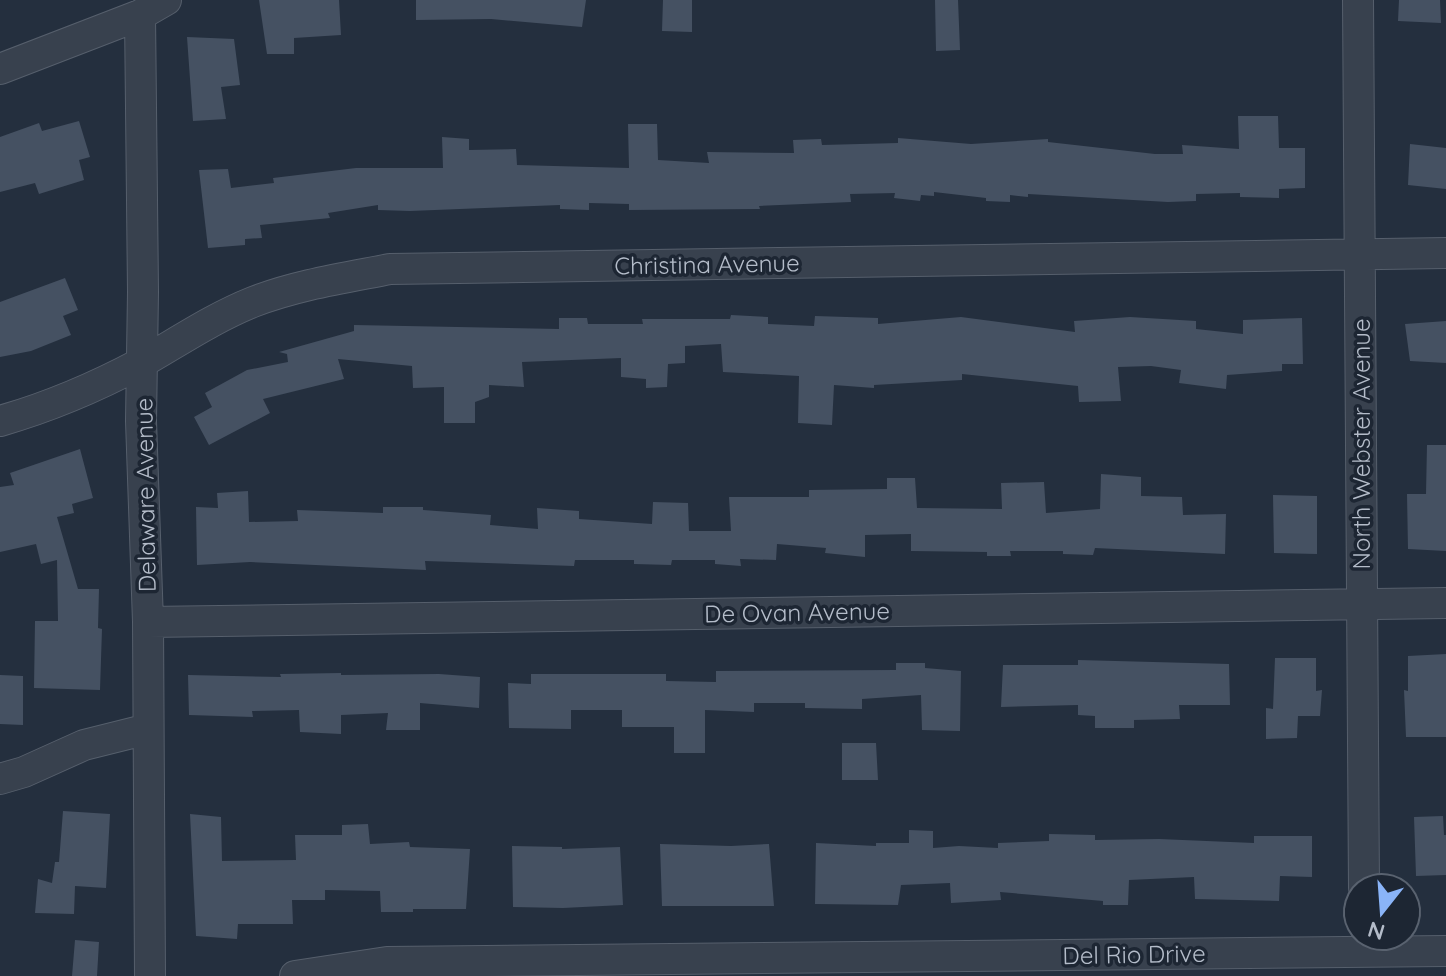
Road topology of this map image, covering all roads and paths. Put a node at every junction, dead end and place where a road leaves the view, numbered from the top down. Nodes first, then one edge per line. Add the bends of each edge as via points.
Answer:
1 (1358, 0) edge
2 (153, 7) edge
3 (0, 69) edge
4 (1446, 253) edge
5 (1360, 254) junction
6 (143, 362) junction
7 (0, 421) edge
8 (1361, 603) junction
9 (1446, 603) edge
10 (148, 622) junction
11 (148, 729) junction
12 (0, 779) edge
13 (1364, 872) edge
14 (1446, 951) edge
15 (1364, 955) edge
16 (150, 976) edge
17 (295, 976) edge

1 - 5 street, North Webster Avenue
2 - 3 street
2 - 6 street, Delaware Avenue
4 - 5 street, Christina Avenue
5 - 6 street, Christina Avenue via 390,269 254,302
5 - 8 street, North Webster Avenue
6 - 7 street, Christina Avenue via 93,387
6 - 10 street, Delaware Avenue
8 - 9 street, De Ovan Avenue
8 - 10 street, De Ovan Avenue
8 - 13 street, North Webster Avenue
10 - 11 street, Delaware Avenue
11 - 12 street via 84,745
11 - 16 street, Delaware Avenue
14 - 15 street, Del Rio Drive
15 - 17 street, Del Rio Drive via 387,962

